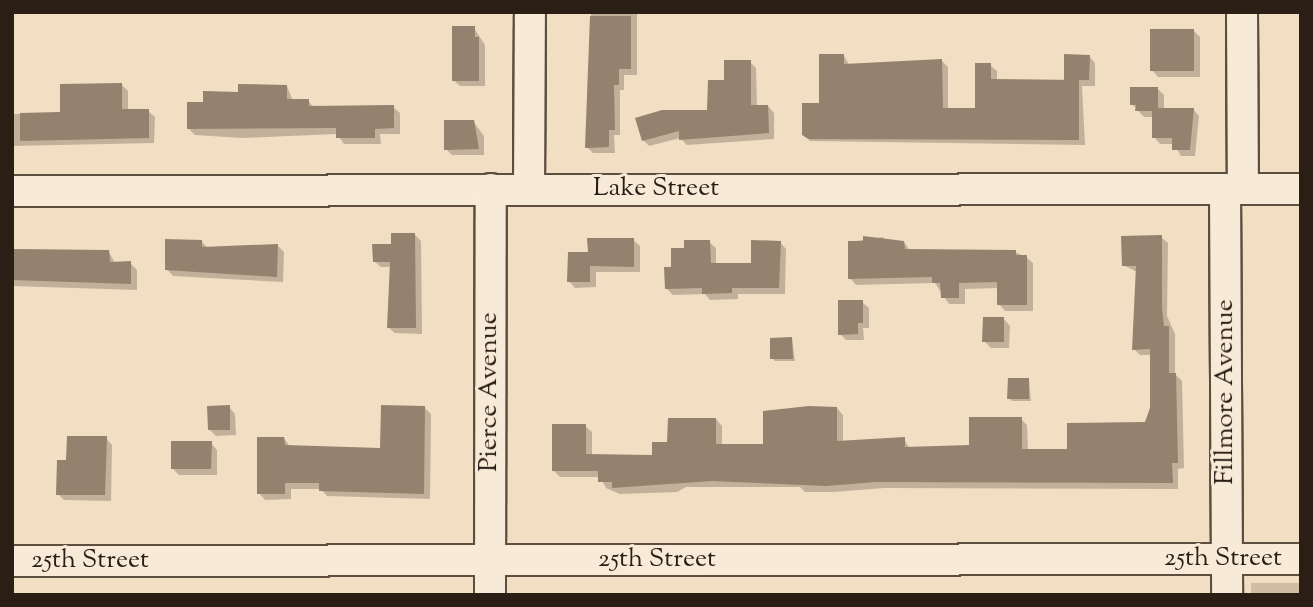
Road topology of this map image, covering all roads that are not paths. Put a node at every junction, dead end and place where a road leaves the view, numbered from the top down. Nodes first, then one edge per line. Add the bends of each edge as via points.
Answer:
1 (530, 12) edge
2 (1241, 12) edge
3 (491, 189) junction
4 (1234, 189) junction
5 (1301, 189) edge
6 (529, 190) junction
7 (12, 191) edge
8 (1226, 559) junction
9 (1301, 559) edge
10 (12, 561) edge
11 (490, 561) junction
12 (490, 595) edge
13 (1227, 595) edge

1 - 6 street
2 - 4 street, Fillmore Avenue
3 - 6 street, Lake Street
3 - 7 street, Lake Street
3 - 11 street, Pierce Avenue
4 - 5 street, Lake Street
4 - 6 street, Lake Street
4 - 8 street, Fillmore Avenue
8 - 9 street, 25th Street
8 - 11 street, 25th Street
8 - 13 street, Fillmore Avenue
10 - 11 street, 25th Street
11 - 12 street, Pierce Avenue

